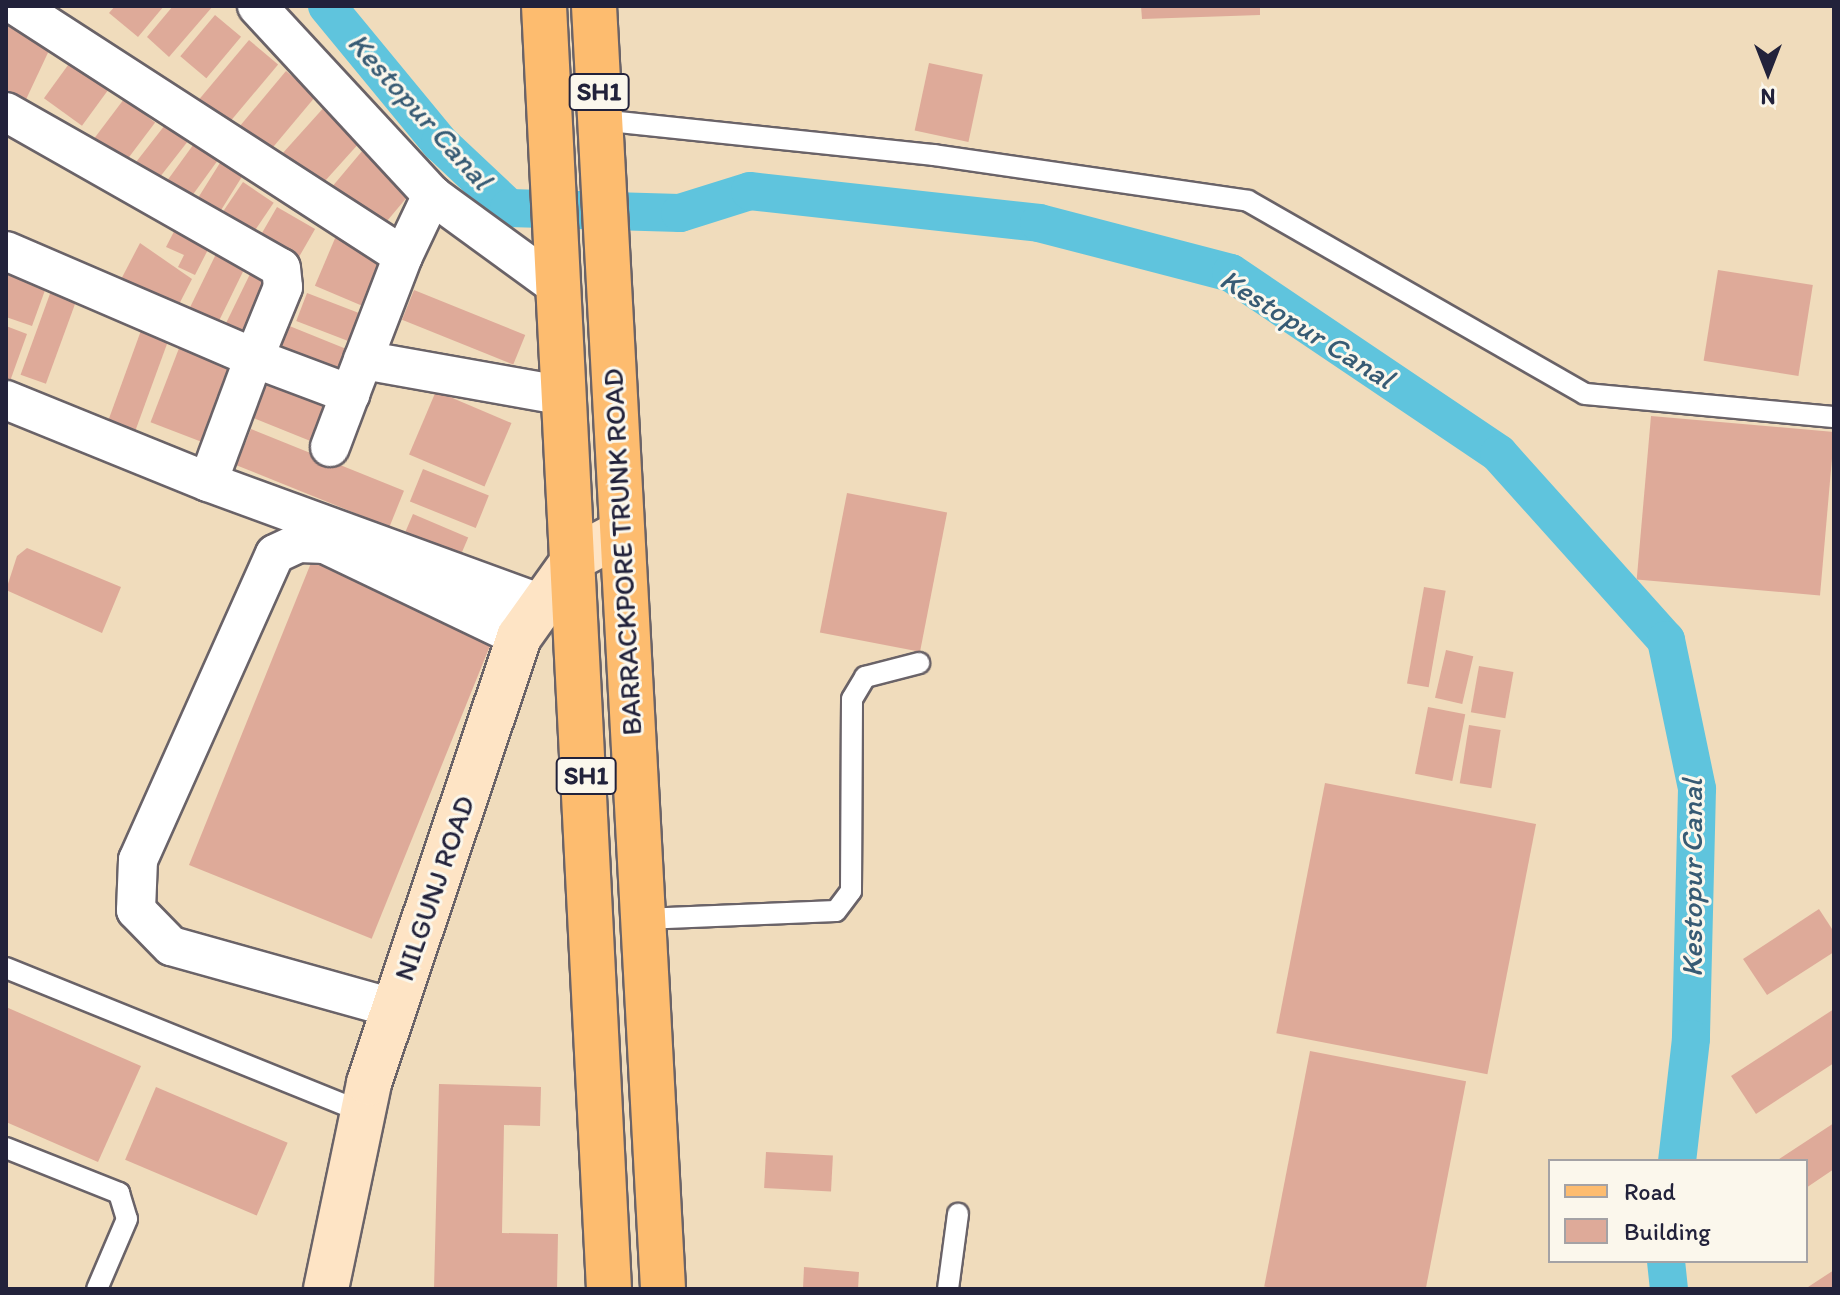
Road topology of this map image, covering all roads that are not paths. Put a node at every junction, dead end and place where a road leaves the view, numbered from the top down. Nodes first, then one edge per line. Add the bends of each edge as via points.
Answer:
1 (257, 6) edge
2 (544, 6) edge
3 (594, 6) edge
4 (18, 7) edge
5 (6, 112) edge
6 (600, 120) junction
7 (432, 195) junction
8 (6, 251) edge
9 (403, 256) junction
10 (557, 275) junction
11 (254, 358) junction
12 (356, 377) junction
13 (565, 396) junction
14 (6, 400) edge
15 (1834, 417) edge
16 (330, 447) dead end
17 (208, 482) junction
18 (621, 533) junction
19 (576, 557) junction
20 (529, 620) junction
21 (919, 663) dead end
22 (643, 919) junction
23 (6, 968) edge
24 (393, 1008) junction
25 (363, 1112) junction
26 (6, 1148) edge
27 (958, 1214) dead end
28 (97, 1289) edge
29 (326, 1289) edge
30 (609, 1289) edge
31 (663, 1289) edge
32 (948, 1289) edge

1 - 7 street
2 - 10 main road, BARRACKPORE TRUNK ROAD / SH1
3 - 6 main road, BARRACKPORE TRUNK ROAD / SH1
4 - 9 street
5 - 11 street via 281,268 283,287
6 - 15 lane via 934,155 1248,201 1585,394
6 - 18 main road, BARRACKPORE TRUNK ROAD / SH1
7 - 9 street
7 - 10 street
8 - 11 street
9 - 12 street
10 - 13 main road, BARRACKPORE TRUNK ROAD / SH1
11 - 12 street
11 - 17 street
12 - 13 street
12 - 16 street
13 - 19 main road, BARRACKPORE TRUNK ROAD / SH1
14 - 17 street
17 - 20 street
18 - 19 street, NILGUNJ ROAD
18 - 22 main road, BARRACKPORE TRUNK ROAD / SH1
19 - 20 street, NILGUNJ ROAD
19 - 30 main road, BARRACKPORE TRUNK ROAD / SH1
20 - 24 street, NILGUNJ ROAD
20 - 24 street via 325,544 299,543 275,554 138,860 136,910 171,946
21 - 22 lane via 865,677 852,699 851,891 836,911
22 - 31 main road, BARRACKPORE TRUNK ROAD / SH1
23 - 25 lane
24 - 25 street, NILGUNJ ROAD
25 - 29 street, NILGUNJ ROAD
26 - 28 lane via 119,1193 127,1219
27 - 32 lane

